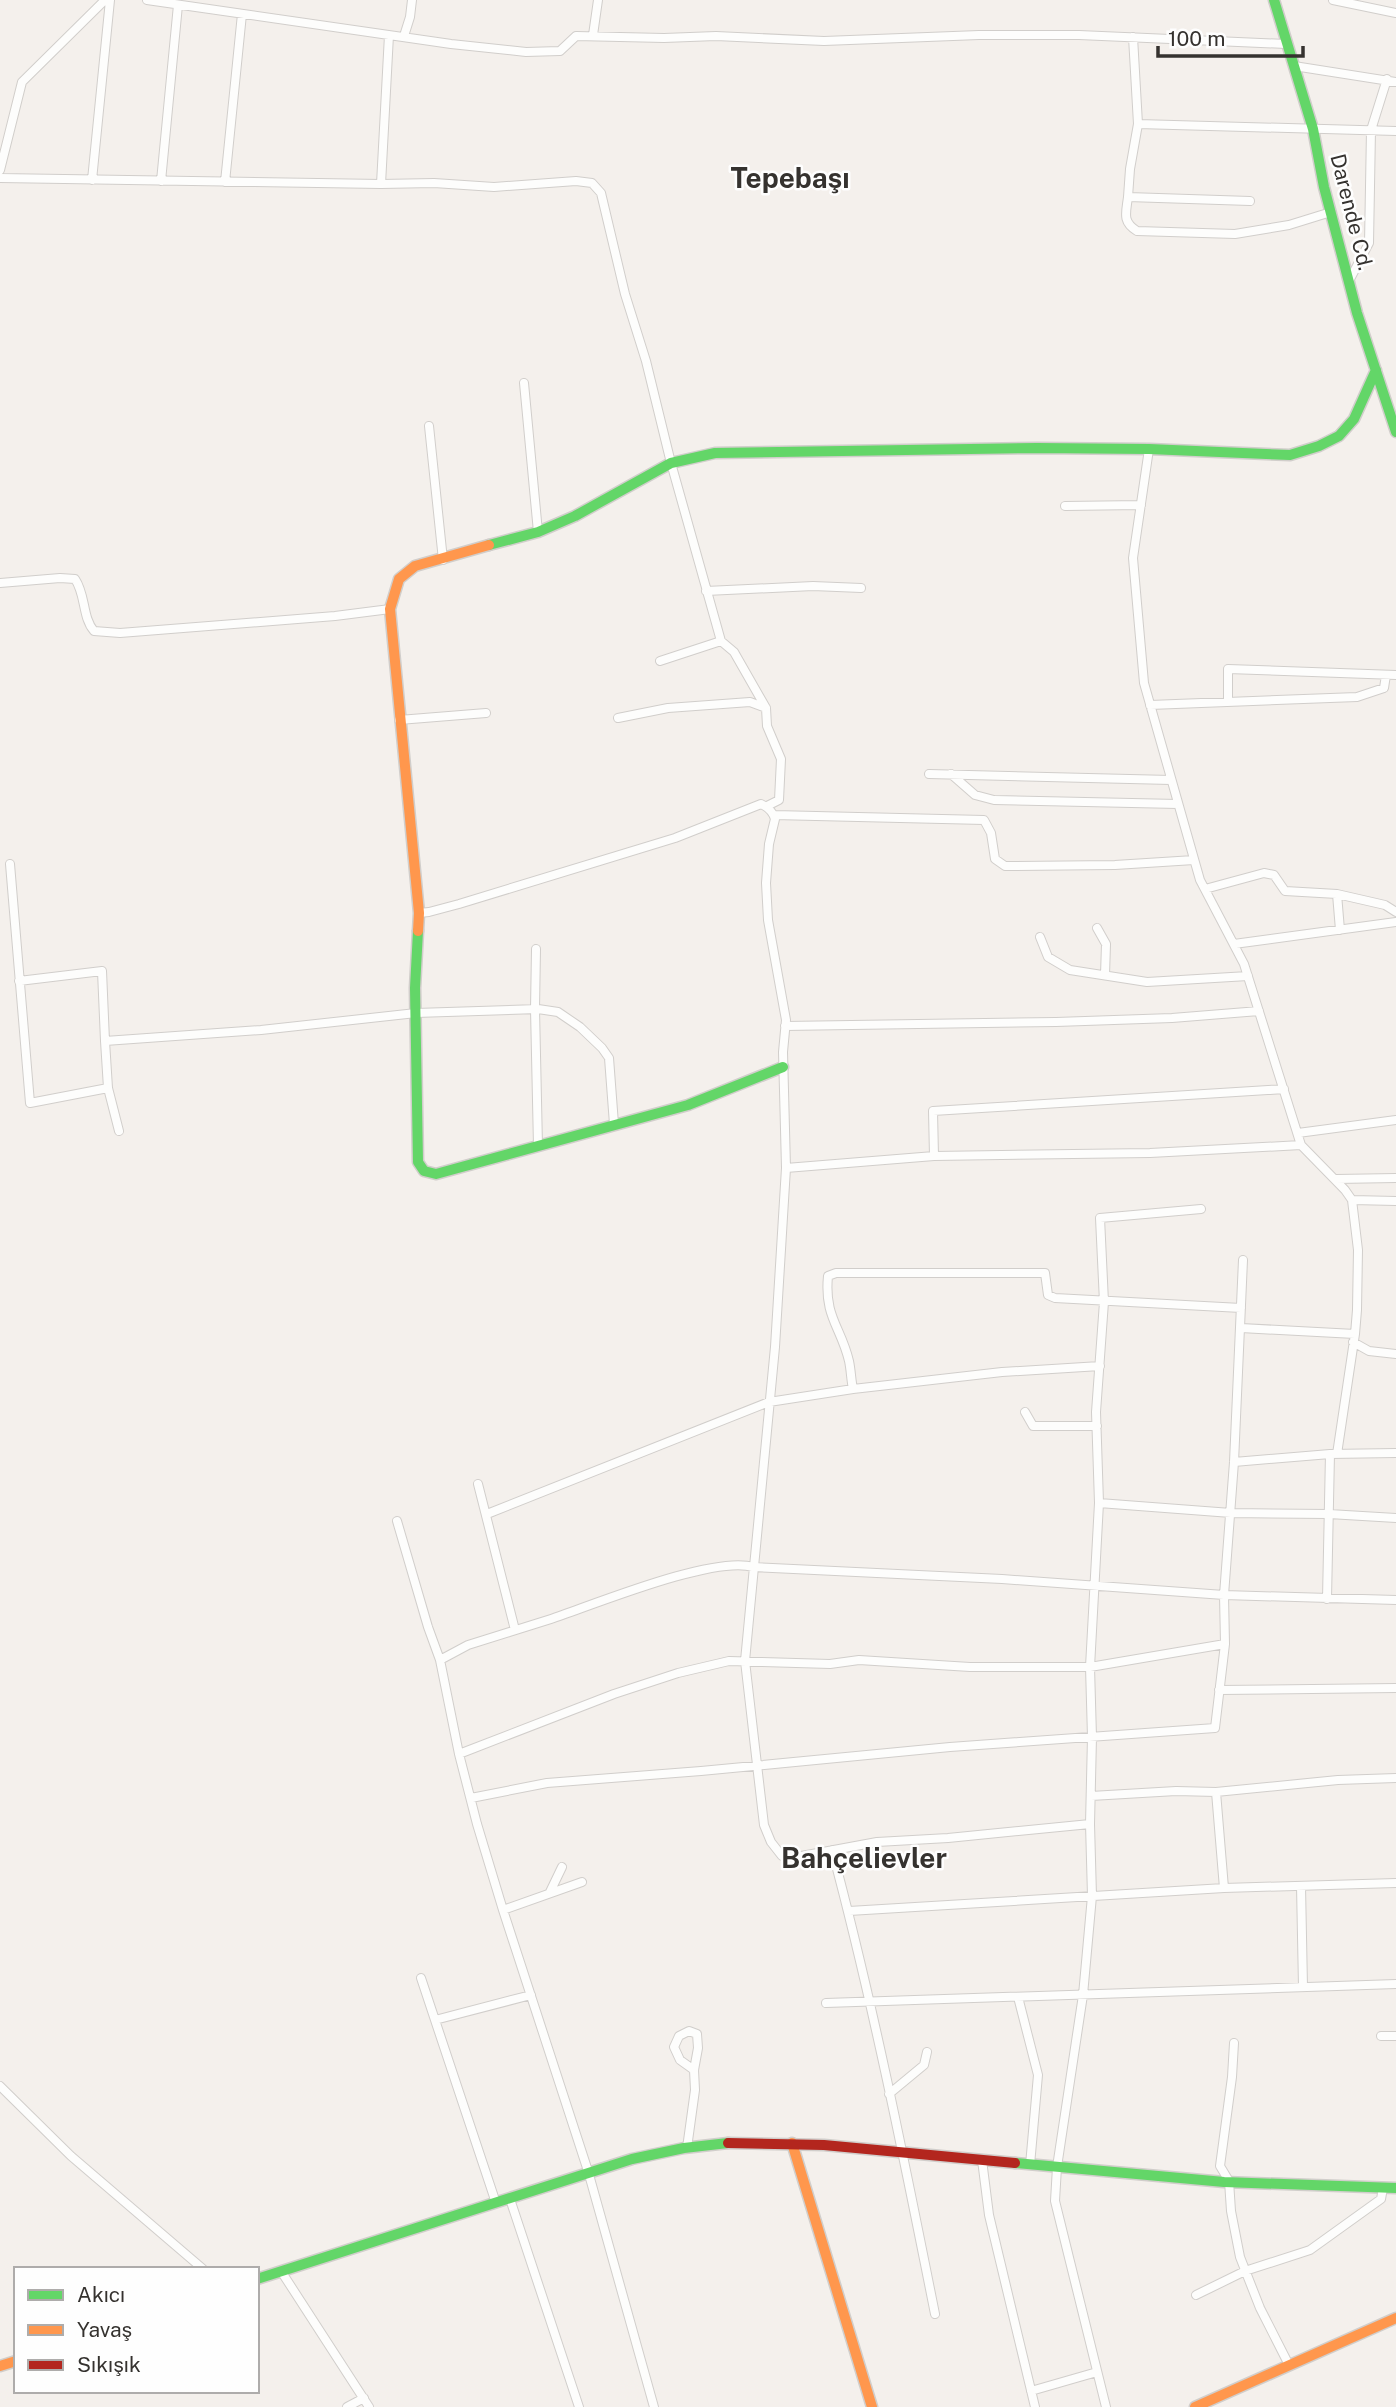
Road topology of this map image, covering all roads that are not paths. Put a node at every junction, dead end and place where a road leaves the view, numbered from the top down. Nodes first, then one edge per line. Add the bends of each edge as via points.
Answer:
1 (107, 0) edge
2 (147, 0) edge
3 (412, 0) edge
4 (598, 0) edge
5 (1274, 0) edge
6 (1332, 0) edge
7 (178, 5) junction
8 (1385, 5) edge
9 (1396, 13) edge
10 (242, 14) junction
11 (389, 35) junction
12 (593, 35) junction
13 (404, 36) junction
14 (1133, 37) junction
15 (1286, 44) junction
16 (1294, 66) junction
17 (1392, 80) edge
18 (1138, 124) junction
19 (1313, 129) junction
20 (1371, 130) junction
21 (1396, 131) edge
22 (0, 170) edge
23 (0, 178) edge
24 (92, 180) junction
25 (161, 181) junction
26 (225, 182) junction
27 (381, 184) junction
28 (1128, 197) junction
29 (1250, 201) dead end
30 (1331, 212) junction
31 (1349, 281) junction
32 (1376, 370) junction
33 (524, 383) dead end
34 (429, 426) dead end
35 (1396, 432) edge
36 (1149, 449) junction
37 (671, 463) junction
38 (1141, 505) junction
39 (1065, 506) dead end
40 (538, 532) junction
41 (443, 560) junction
42 (0, 583) edge
43 (861, 589) dead end
44 (706, 591) junction
45 (390, 610) junction
46 (721, 641) junction
47 (660, 661) dead end
48 (1386, 675) junction
49 (1396, 675) edge
50 (1228, 702) junction
51 (1150, 705) junction
52 (765, 708) junction
53 (486, 713) dead end
54 (618, 719) dead end
55 (399, 720) junction
56 (929, 774) dead end
57 (951, 774) junction
58 (1171, 780) junction
59 (1178, 804) junction
60 (767, 806) junction
61 (774, 815) junction
62 (1194, 860) junction
63 (10, 864) dead end
64 (1205, 889) junction
65 (1337, 894) junction
66 (1396, 912) edge
67 (419, 913) junction
68 (1396, 922) edge
69 (1097, 928) dead end
70 (1340, 930) junction
71 (1040, 937) dead end
72 (1234, 944) junction
73 (537, 949) dead end
74 (1105, 975) junction
75 (1248, 976) junction
76 (19, 981) junction
77 (535, 1009) junction
78 (1259, 1011) junction
79 (416, 1013) junction
80 (785, 1026) junction
81 (105, 1041) junction
82 (783, 1067) junction
83 (108, 1088) junction
84 (1284, 1089) junction
85 (1396, 1120) edge
86 (614, 1124) junction
87 (119, 1131) dead end
88 (1298, 1133) junction
89 (1301, 1145) junction
90 (538, 1146) junction
91 (934, 1156) junction
92 (786, 1168) junction
93 (1396, 1178) edge
94 (1336, 1179) junction
95 (1352, 1199) junction
96 (1396, 1201) edge
97 (1201, 1209) dead end
98 (1243, 1260) dead end
99 (1104, 1302) junction
100 (1241, 1308) junction
101 (1241, 1328) junction
102 (1354, 1338) junction
103 (1396, 1354) edge
104 (1100, 1366) junction
105 (853, 1389) junction
106 (769, 1402) junction
107 (1025, 1412) dead end
108 (1097, 1426) junction
109 (1396, 1453) edge
110 (1334, 1454) junction
111 (1234, 1462) junction
112 (478, 1484) dead end
113 (1099, 1503) junction
114 (1231, 1513) junction
115 (487, 1514) junction
116 (1329, 1514) junction
117 (1396, 1518) edge
118 (397, 1521) dead end
119 (753, 1567) junction
120 (1093, 1585) junction
121 (1224, 1595) junction
122 (1327, 1599) junction
123 (1396, 1600) edge
124 (515, 1630) junction
125 (1225, 1644) junction
126 (440, 1660) junction
127 (745, 1661) junction
128 (1090, 1667) junction
129 (1396, 1688) edge
130 (1219, 1690) junction
131 (1092, 1737) junction
132 (459, 1754) junction
133 (756, 1765) junction
134 (1396, 1778) edge
135 (1216, 1792) junction
136 (1091, 1796) junction
137 (471, 1798) junction
138 (1090, 1824) junction
139 (832, 1850) junction
140 (562, 1867) dead end
141 (582, 1882) dead end
142 (1396, 1883) edge
143 (1301, 1886) junction
144 (1224, 1888) junction
145 (550, 1892) junction
146 (1092, 1896) junction
147 (503, 1910) junction
148 (849, 1911) junction
149 (421, 1978) dead end
150 (1396, 1984) edge
151 (1303, 1987) junction
152 (531, 1995) junction
153 (1083, 1995) junction
154 (1018, 1997) junction
155 (826, 2003) dead end
156 (869, 2003) junction
157 (435, 2020) junction
158 (1381, 2036) dead end
159 (1396, 2036) edge
160 (1234, 2043) dead end
161 (927, 2052) dead end
162 (694, 2070) junction
163 (0, 2086) edge
164 (889, 2094) junction
165 (792, 2143) junction
166 (687, 2148) junction
167 (902, 2153) junction
168 (982, 2160) junction
169 (1030, 2165) junction
170 (1057, 2167) junction
171 (588, 2171) junction
172 (1230, 2181) junction
173 (1383, 2188) junction
174 (1396, 2188) edge
175 (510, 2199) junction
176 (496, 2203) junction
177 (201, 2267) edge
178 (281, 2271) junction
179 (1245, 2271) junction
180 (259, 2278) edge
181 (1196, 2295) dead end
182 (935, 2314) dead end
183 (1396, 2318) edge
184 (1289, 2365) junction
185 (1097, 2372) junction
186 (1031, 2391) junction
187 (364, 2398) junction
188 (1200, 2406) edge
189 (347, 2407) edge
190 (369, 2407) edge
191 (579, 2407) edge
192 (654, 2407) edge
193 (872, 2407) edge
194 (1035, 2407) edge
195 (1106, 2407) edge

1 - 22 street via 22,82
1 - 24 street
2 - 7 street
3 - 13 street
4 - 12 street
5 - 15 street, Darende Cd.
6 - 8 street
7 - 10 street
7 - 25 street
8 - 9 street
10 - 11 street
10 - 26 street
11 - 13 street
11 - 27 street
12 - 13 street via 576,36 560,51 526,52
12 - 14 street via 824,41 992,35
14 - 15 street
14 - 18 street
15 - 16 street, Darende Cd.
16 - 17 street
16 - 19 street, Darende Cd.
17 - 20 street
18 - 19 street
18 - 28 street
19 - 20 street
19 - 30 street, Darende Cd.
20 - 21 street
20 - 31 street via 1369,243
23 - 24 street
24 - 25 street
25 - 26 street
26 - 27 street
27 - 37 street via 494,187 592,183 601,193
28 - 29 street
28 - 30 street via 1125,218 1137,232 1235,234
30 - 31 street, Darende Cd.
31 - 32 street, Darende Cd.
32 - 35 street, Darende Cd.
32 - 36 street via 1354,419 1339,436 1319,446 1290,455
33 - 40 street
34 - 41 street
36 - 37 street via 715,453
36 - 38 street
37 - 40 street
37 - 44 street
38 - 39 street
38 - 51 street via 1133,558
40 - 41 street
41 - 45 street via 415,566 398,579
42 - 45 street via 75,579 82,588 89,626 94,631 120,633
43 - 44 street via 813,586
44 - 46 street
45 - 55 street
46 - 47 street
46 - 52 street via 734,652
48 - 49 street
48 - 50 street via 1384,688 1357,697
48 - 50 street via 1228,669
50 - 51 street
51 - 58 street
52 - 54 street via 750,702 668,708
52 - 60 street via 766,726 782,771 779,800
53 - 55 street
55 - 67 street
56 - 57 street
57 - 58 street
57 - 59 street via 975,795 994,800
58 - 59 street
59 - 62 street
60 - 61 street
60 - 67 street via 761,804 675,838
61 - 62 street via 984,820 995,859 1005,866
61 - 80 street via 767,862 768,920
62 - 64 street
63 - 76 street
64 - 65 street via 1264,873 1274,875 1285,891
64 - 72 street
65 - 66 street
65 - 70 street
67 - 79 street
68 - 70 street
69 - 74 street via 1106,944
70 - 72 street
71 - 74 street via 1048,957 1058,964
72 - 75 street
73 - 77 street
74 - 75 street via 1147,982
75 - 78 street
76 - 81 street via 102,971
76 - 83 street via 30,1103
77 - 79 street
77 - 86 street via 558,1012 580,1027 609,1058
77 - 90 street
78 - 80 street via 1056,1023
78 - 84 street
79 - 81 street via 248,1032
79 - 90 street via 418,1163 424,1171 436,1174
80 - 82 street
81 - 83 street
82 - 86 street via 688,1105
82 - 92 street
83 - 87 street
84 - 88 street
84 - 91 street via 933,1111
85 - 88 street
86 - 90 street
88 - 89 street
89 - 91 street
89 - 94 street
91 - 92 street
92 - 106 street
93 - 94 street
94 - 95 street
95 - 96 street
95 - 102 street via 1358,1250
97 - 99 street via 1100,1217
98 - 100 street
99 - 100 street
99 - 104 street
99 - 105 street via 1048,1295 1045,1273 836,1273 828,1276 829,1310 849,1360
100 - 101 street
101 - 102 street
101 - 111 street
102 - 103 street via 1369,1351
102 - 110 street
104 - 105 street
104 - 108 street
105 - 106 street
106 - 115 street
106 - 119 street
107 - 108 street via 1033,1426
108 - 113 street
109 - 110 street
110 - 111 street
110 - 116 street
111 - 114 street
112 - 115 street
113 - 114 street
113 - 120 street
114 - 116 street
114 - 121 street
115 - 124 street
116 - 117 street
116 - 122 street
118 - 126 street
119 - 120 street
119 - 124 street via 706,1570 667,1579
119 - 127 street
120 - 121 street
120 - 128 street
121 - 122 street
121 - 125 street
122 - 123 street
124 - 126 street via 468,1645
125 - 128 street
125 - 130 street
126 - 132 street
127 - 128 street
127 - 132 street via 678,1673
127 - 133 street
128 - 131 street
129 - 130 street
130 - 131 street via 1215,1728
131 - 133 street
131 - 136 street
132 - 137 street
133 - 137 street via 547,1783
133 - 139 street via 764,1825 782,1856
134 - 135 street
135 - 136 street
135 - 144 street
136 - 138 street
137 - 147 street
138 - 139 street
138 - 146 street
139 - 148 street
140 - 145 street
141 - 145 street
142 - 143 street
143 - 144 street
143 - 151 street
144 - 146 street
145 - 147 street
146 - 148 street
146 - 153 street
147 - 152 street
148 - 156 street
149 - 157 street
150 - 151 street
151 - 153 street
152 - 157 street
152 - 171 street
153 - 154 street
153 - 170 street
154 - 156 street
154 - 169 street via 1038,2075
155 - 156 street
156 - 164 street
157 - 176 street
158 - 159 street
160 - 172 street via 1220,2166
161 - 164 street via 924,2065
162 - 162 street via 698,2048 696,2035 689,2031 679,2036 674,2047 680,2060
162 - 166 street
163 - 177 street via 71,2156
164 - 167 street
165 - 166 street
165 - 167 street
165 - 193 street
166 - 171 street
167 - 168 street
167 - 182 street
168 - 169 street
168 - 186 street via 989,2215
169 - 170 street
170 - 172 street
170 - 185 street via 1055,2201
171 - 175 street
171 - 192 street
172 - 173 street
172 - 179 street via 1231,2211
173 - 174 street
173 - 179 street via 1381,2199 1310,2250
175 - 176 street
175 - 191 street
176 - 178 street
178 - 180 street
178 - 187 street
179 - 181 street
179 - 184 street
183 - 184 street
184 - 188 street
185 - 186 street
185 - 195 street
186 - 194 street
187 - 189 street
187 - 190 street

